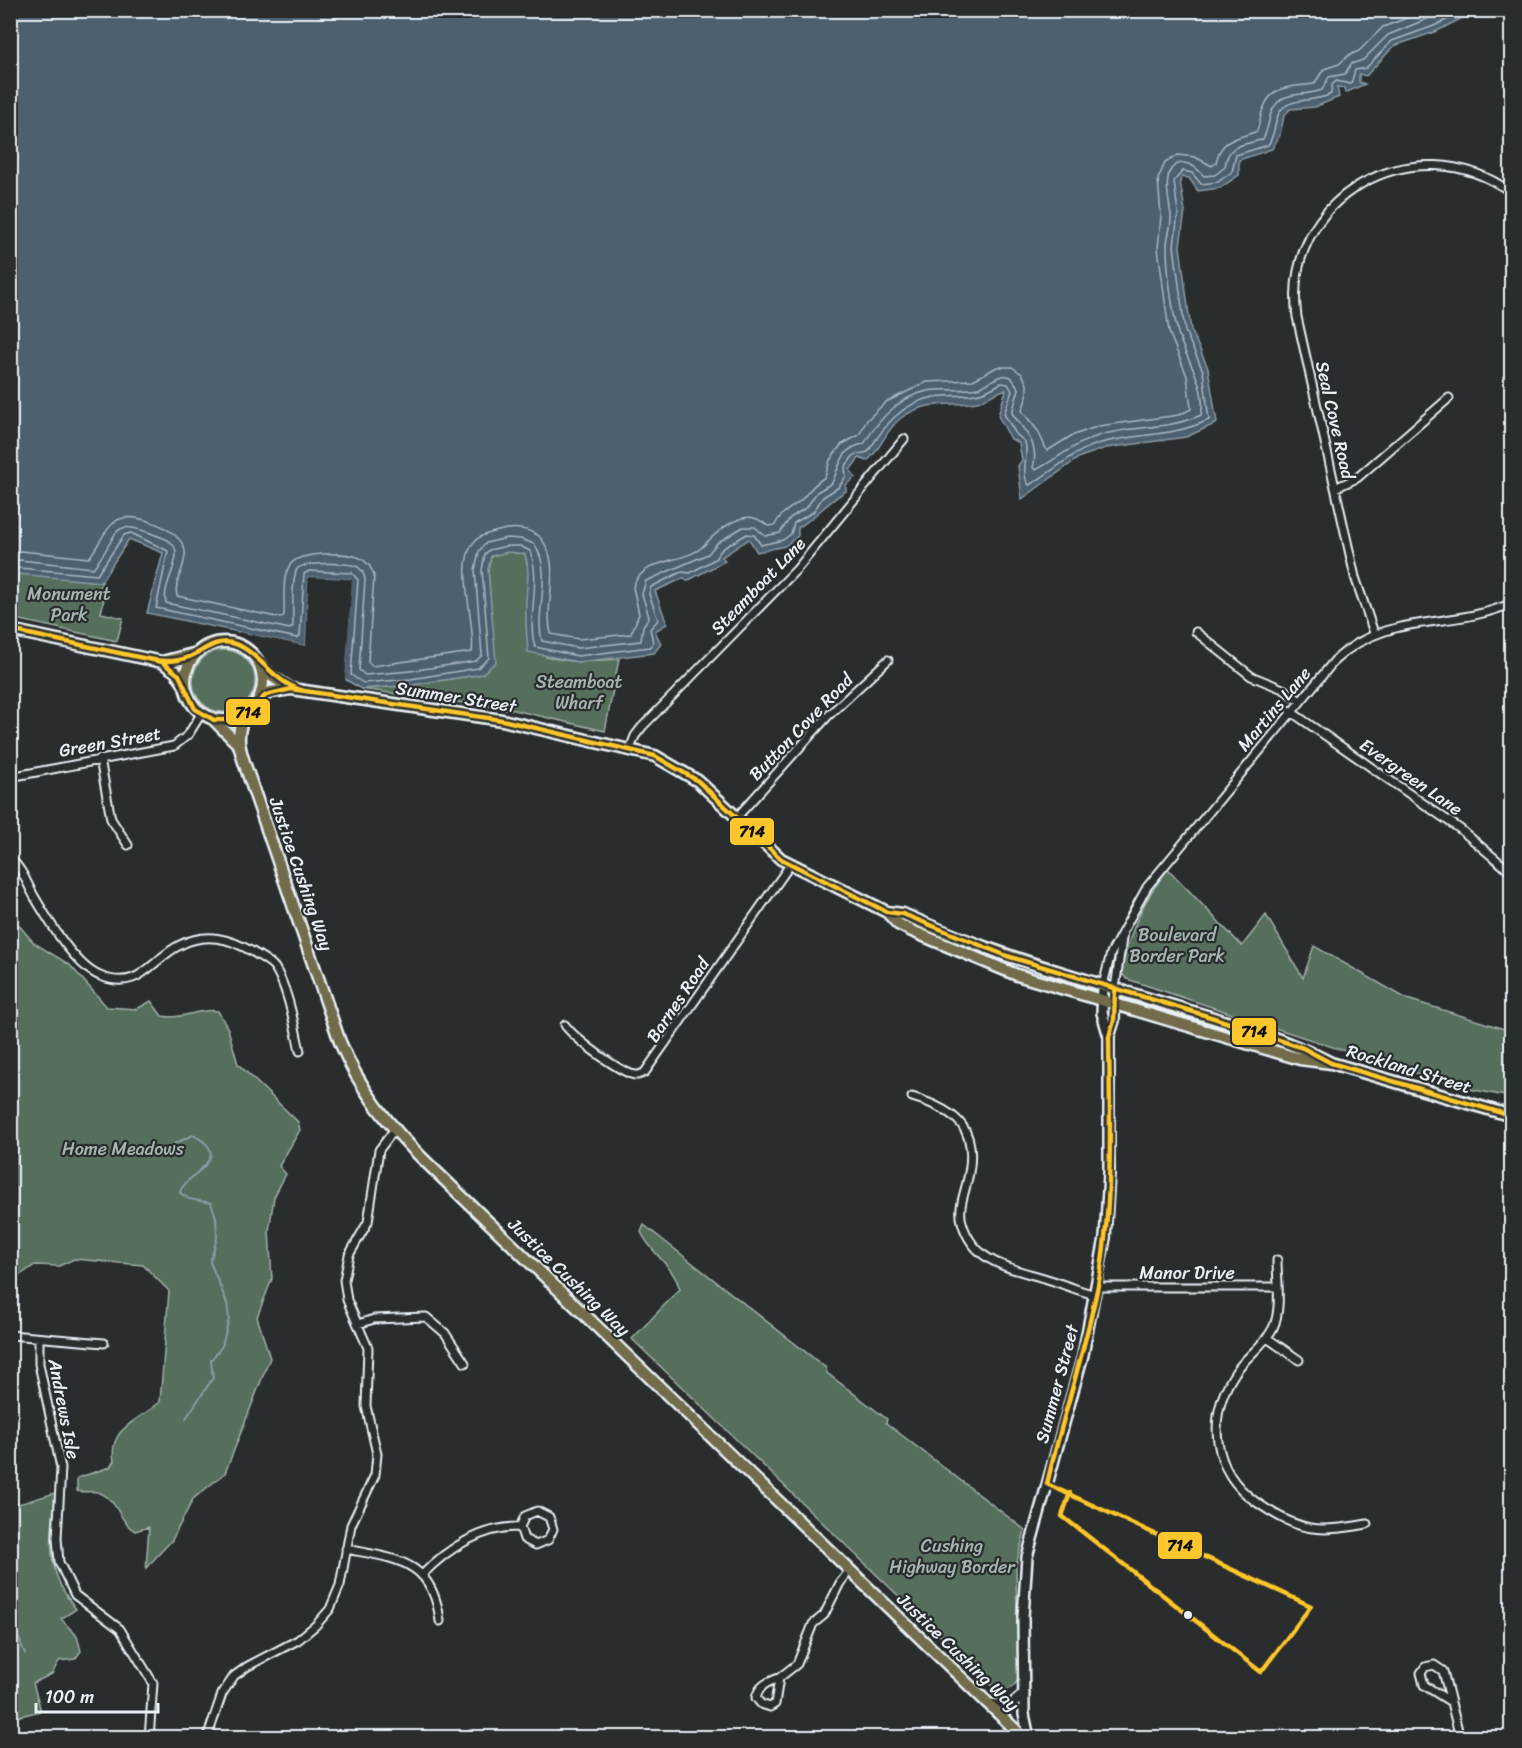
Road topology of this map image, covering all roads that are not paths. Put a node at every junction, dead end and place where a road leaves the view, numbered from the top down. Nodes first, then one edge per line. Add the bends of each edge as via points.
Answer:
1 (1512, 194) edge
2 (1449, 398) dead end
3 (904, 439) dead end
4 (1335, 488) junction
5 (1512, 603) edge
6 (10, 630) edge
7 (1196, 632) dead end
8 (1374, 633) junction
9 (197, 653) junction
10 (888, 660) dead end
11 (162, 662) junction
12 (260, 664) junction
13 (184, 684) junction
14 (291, 689) junction
15 (260, 698) junction
16 (1299, 700) junction
17 (1290, 711) junction
18 (201, 714) junction
19 (245, 715) junction
20 (214, 720) junction
21 (238, 744) junction
22 (630, 749) junction
23 (100, 759) junction
24 (10, 777) edge
25 (737, 817) junction
26 (128, 845) dead end
27 (10, 858) edge
28 (790, 865) junction
29 (1512, 873) edge
30 (887, 912) junction
31 (1124, 929) junction
32 (1103, 985) junction
33 (1115, 989) junction
34 (1102, 1001) junction
35 (1114, 1005) junction
36 (565, 1025) dead end
37 (1109, 1036) junction
38 (300, 1051) dead end
39 (1331, 1063) junction
40 (912, 1097) dead end
41 (1512, 1116) edge
42 (394, 1130) junction
43 (1277, 1260) dead end
44 (1276, 1287) junction
45 (1097, 1291) junction
46 (358, 1324) junction
47 (10, 1335) edge
48 (39, 1338) junction
49 (1267, 1338) junction
50 (104, 1343) dead end
51 (1299, 1360) dead end
52 (465, 1363) dead end
53 (1367, 1524) dead end
54 (520, 1527) junction
55 (346, 1549) junction
56 (850, 1570) junction
57 (423, 1574) junction
58 (440, 1621) dead end
59 (779, 1678) dead end
60 (1024, 1694) junction
61 (1451, 1702) junction
62 (989, 1704) junction
63 (149, 1737) edge
64 (207, 1737) edge
65 (1024, 1737) edge
66 (1029, 1737) edge
67 (1460, 1737) edge

1 - 4 street, Seal Cove Road via 1490,180 1457,168 1411,165 1358,185 1324,217 1312,235 1300,261 1296,310
2 - 4 street via 1357,478
3 - 22 street, Steamboat Lane via 830,532 642,727
4 - 8 street, Seal Cove Road via 1355,577
5 - 8 street, Martins Lane via 1478,614
6 - 11 main road
7 - 16 street via 1251,676 1284,689
8 - 16 street, Martins Lane via 1344,652
9 - 11 main road
9 - 12 main road via 214,643 235,643
9 - 13 main road
10 - 25 street, Button Cove Road via 828,716
11 - 13 main road
12 - 14 main road, Summer Street
12 - 15 main road
13 - 18 main road via 187,697
14 - 15 main road, Summer Street
14 - 22 main road, Summer Street via 502,720
15 - 19 main road
16 - 17 street, Martins Lane
17 - 29 street, Evergreen Lane via 1460,829
17 - 31 street, Martins Lane via 1148,887
18 - 20 main road
18 - 23 street, Green Street via 188,735 174,746
19 - 20 main road
19 - 21 main road
20 - 21 main road, Justice Cushing Way
21 - 42 main road, Justice Cushing Way via 352,1067 371,1101
22 - 25 main road, Summer Street via 681,769
23 - 24 street, Green Street
23 - 26 street via 111,819
25 - 28 main road, Summer Street
27 - 38 street via 24,873 37,901 75,957 99,976 124,981 136,977 179,945 206,937 231,942 265,960 280,979
28 - 30 main road, Summer Street
28 - 36 street, Barnes Road via 645,1072 630,1073
30 - 32 main road, Summer Street via 1006,956
30 - 34 main road, Summer Street via 898,924 979,960
31 - 32 street, Martins Lane via 1111,953
31 - 33 street, Martins Lane
32 - 33 main road, Summer Street
32 - 34 street, Summer Street
33 - 35 street, Summer Street
33 - 39 main road, Rockland Street via 1303,1048
34 - 35 main road, Summer Street
34 - 37 street, Summer Street
35 - 37 street, Summer Street
35 - 39 main road, Rockland Street via 1300,1059
37 - 45 street, Summer Street via 1109,1174
39 - 41 main road, Rockland Street
40 - 45 street, Manor Drive via 951,1113 967,1132 972,1162 961,1218 975,1247 1001,1266
42 - 46 street via 379,1150 368,1222 345,1269 345,1295
42 - 56 main road, Justice Cushing Way
43 - 44 street
44 - 45 street, Manor Drive
44 - 49 street via 1276,1318
45 - 60 street, Summer Street via 1026,1557
46 - 52 street via 374,1319 426,1317 445,1333
46 - 55 street via 368,1348 366,1406 378,1461 373,1481 354,1516
47 - 48 street, Andrews Isle
48 - 50 street, Andrews Isle
48 - 63 street, Andrews Isle via 39,1364 61,1468 59,1562 75,1595 120,1629 153,1683
49 - 51 street
49 - 53 street via 1241,1365 1224,1394 1217,1435 1225,1469 1250,1497 1298,1525 1319,1531
54 - 54 street via 524,1539 536,1545 548,1540 553,1529 549,1517 537,1511 525,1516
54 - 57 street via 502,1527 476,1536
55 - 57 street via 405,1562
55 - 64 street via 340,1585 326,1615 288,1647 239,1672 222,1694
56 - 59 street via 824,1614 812,1625 799,1661
56 - 62 main road, Justice Cushing Way
57 - 58 street via 435,1595
60 - 62 street via 1010,1706
60 - 66 street, Summer Street
61 - 61 street via 1443,1671 1434,1665 1425,1667 1421,1673 1424,1684
61 - 67 street
62 - 65 main road, Justice Cushing Way

